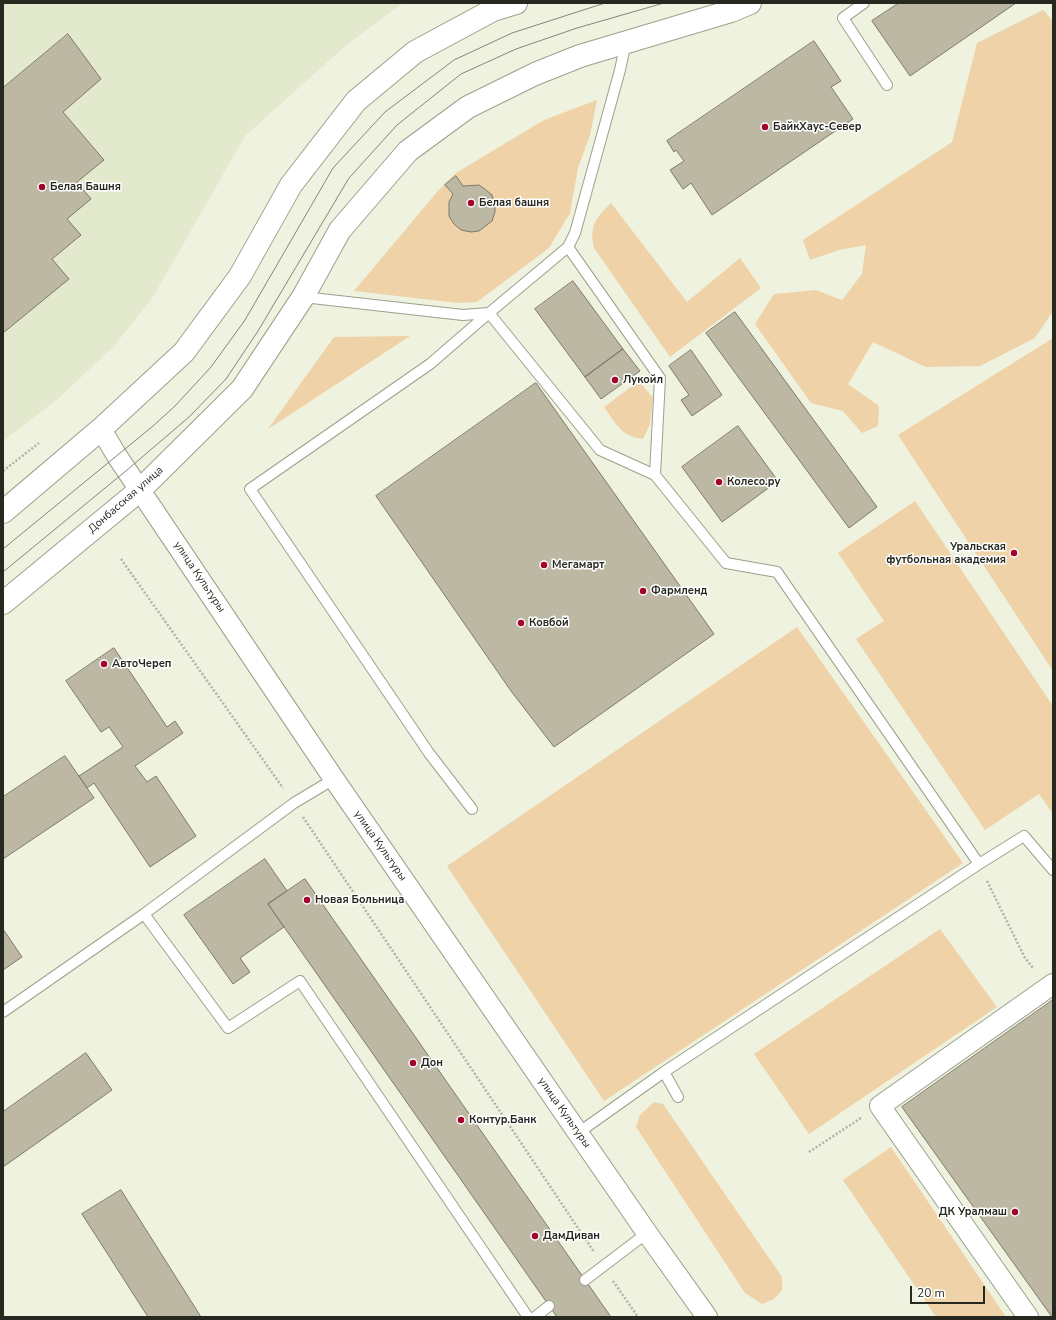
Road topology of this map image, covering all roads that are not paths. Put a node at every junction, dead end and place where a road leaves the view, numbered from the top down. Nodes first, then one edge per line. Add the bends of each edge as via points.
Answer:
1 (516, 3) edge
2 (750, 3) edge
3 (864, 3) edge
4 (626, 42) junction
5 (887, 85) dead end
6 (568, 247) junction
7 (303, 296) junction
8 (489, 313) junction
9 (101, 429) junction
10 (655, 475) junction
11 (140, 490) junction
12 (3, 512) edge
13 (3, 602) edge
14 (334, 779) junction
15 (472, 809) dead end
16 (979, 864) junction
17 (1053, 870) edge
18 (144, 914) junction
19 (1051, 985) edge
20 (3, 1012) edge
21 (664, 1072) junction
22 (678, 1097) dead end
23 (578, 1133) junction
24 (647, 1233) junction
25 (585, 1280) dead end
26 (550, 1306) dead end
27 (528, 1317) edge
28 (535, 1317) edge
29 (707, 1317) edge
30 (1028, 1317) edge

1 - 9 main road via 493,10 415,52 356,101 291,185 240,276 184,352
2 - 4 main road, Донбасская улица
3 - 5 lane via 843,18
4 - 6 lane via 575,234
4 - 7 main road, Донбасская улица via 580,56 535,74 468,107 408,151 340,230
6 - 8 lane
6 - 10 lane via 660,378
7 - 8 lane via 463,315
7 - 11 main road, Донбасская улица via 242,389
8 - 10 lane via 600,450
8 - 15 lane via 430,364 250,489 429,754
9 - 11 street, улица Культуры
9 - 12 main road
10 - 16 lane via 726,563 777,572
11 - 13 main road, Донбасская улица
11 - 14 street, улица Культуры
14 - 18 lane via 294,803
14 - 23 street, улица Культуры
16 - 17 lane via 1024,836
16 - 21 lane
18 - 20 lane
18 - 27 lane via 228,1028 300,981
19 - 30 street via 880,1106
21 - 22 lane
21 - 23 lane
23 - 24 street, улица Культуры
24 - 25 lane
24 - 29 street, улица Культуры
26 - 28 lane

